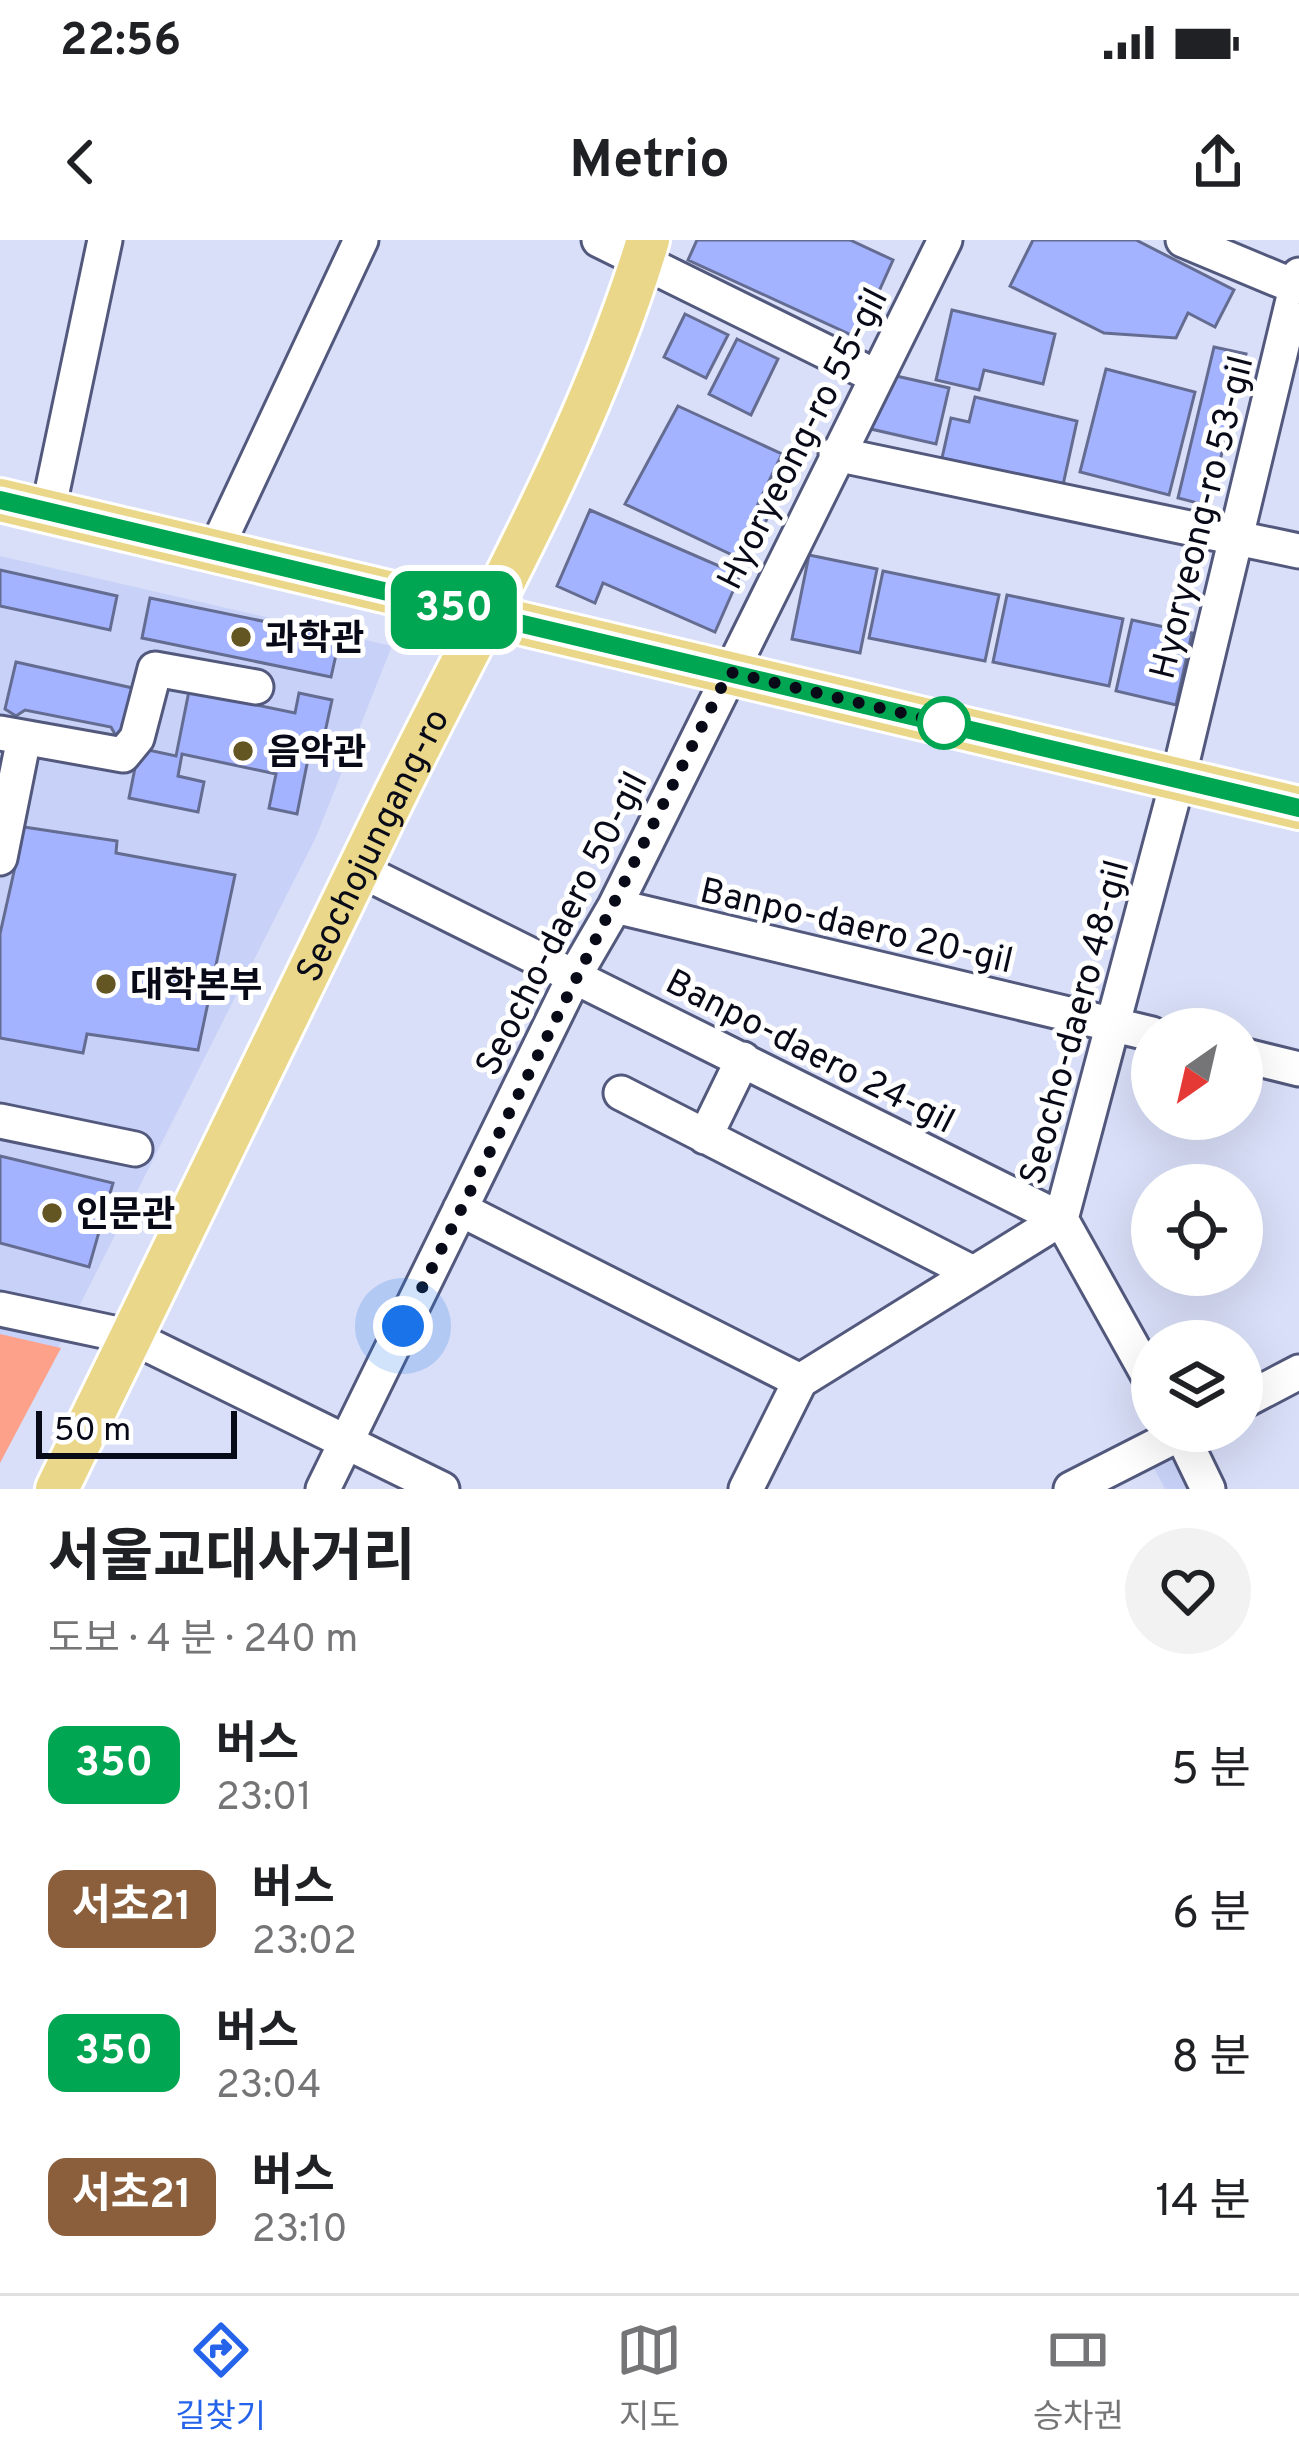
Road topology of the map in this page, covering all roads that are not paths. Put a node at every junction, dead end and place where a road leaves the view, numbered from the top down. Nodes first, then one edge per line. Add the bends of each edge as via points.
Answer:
1 (105, 240) edge
2 (362, 240) edge
3 (599, 240) edge
4 (945, 240) edge
5 (1183, 240) edge
6 (645, 251) edge
7 (1298, 281) edge
8 (874, 376) junction
9 (836, 454) junction
10 (0, 500) edge
11 (47, 511) junction
12 (1235, 535) junction
13 (215, 551) junction
14 (1299, 551) edge
15 (484, 617) junction
16 (729, 672) junction
17 (256, 688) dead end
18 (12, 736) edge
19 (1178, 778) junction
20 (1299, 808) edge
21 (0, 858) edge
22 (358, 869) junction
23 (615, 906) junction
24 (575, 975) junction
25 (1113, 1025) junction
26 (1131, 1029) edge
27 (743, 1059) junction
28 (1263, 1060) edge
29 (1299, 1069) edge
30 (621, 1093) dead end
31 (0, 1121) edge
32 (706, 1137) junction
33 (135, 1149) dead end
34 (460, 1209) junction
35 (1061, 1219) junction
36 (973, 1273) junction
37 (0, 1310) edge
38 (132, 1337) junction
39 (1131, 1344) edge
40 (1299, 1372) edge
41 (800, 1381) junction
42 (1263, 1391) edge
43 (345, 1444) junction
44 (1143, 1452) edge
45 (1191, 1452) edge
46 (57, 1489) edge
47 (323, 1489) edge
48 (442, 1489) edge
49 (746, 1489) edge
50 (1071, 1489) edge
51 (1208, 1489) edge

1 - 11 street
2 - 13 street
3 - 6 street
4 - 8 street, Hyoryeong-ro 55-gil
5 - 7 street
6 - 8 street
6 - 15 main road, Seochojungang-ro via 585,413
7 - 12 street, Hyoryeong-ro 53-gil
8 - 9 street, Hyoryeong-ro 55-gil
9 - 12 street
9 - 16 street, Hyoryeong-ro 55-gil
10 - 11 main road
11 - 13 main road
12 - 14 street
12 - 19 street, Hyoryeong-ro 53-gil
13 - 15 main road
15 - 16 main road
15 - 22 main road, Seochojungang-ro
16 - 19 main road
16 - 23 street, Seocho-daero 50-gil
17 - 18 street via 154,669 124,755
18 - 21 street
19 - 20 main road
19 - 25 street, Seocho-daero 48-gil
22 - 24 street, Banpo-daero 24-gil
22 - 38 main road, Seochojungang-ro
23 - 24 street, Seocho-daero 50-gil
23 - 25 street, Banpo-daero 20-gil
24 - 27 street, Banpo-daero 24-gil
24 - 34 street, Seocho-daero 50-gil
25 - 26 street, Banpo-daero 20-gil
25 - 35 street, Seocho-daero 48-gil
27 - 32 street
27 - 35 street, Banpo-daero 24-gil
28 - 29 street
30 - 32 street
31 - 33 street
32 - 36 street
34 - 41 street
34 - 43 street, Seocho-daero 50-gil
35 - 36 street, Seocho-daero 48-gil
35 - 39 street
36 - 41 street, Seocho-daero 48-gil
37 - 38 street
38 - 43 street
38 - 46 main road, Seochojungang-ro
40 - 42 street
41 - 49 street
43 - 47 street, Seocho-daero 50-gil
43 - 48 street
44 - 50 street
45 - 51 street

